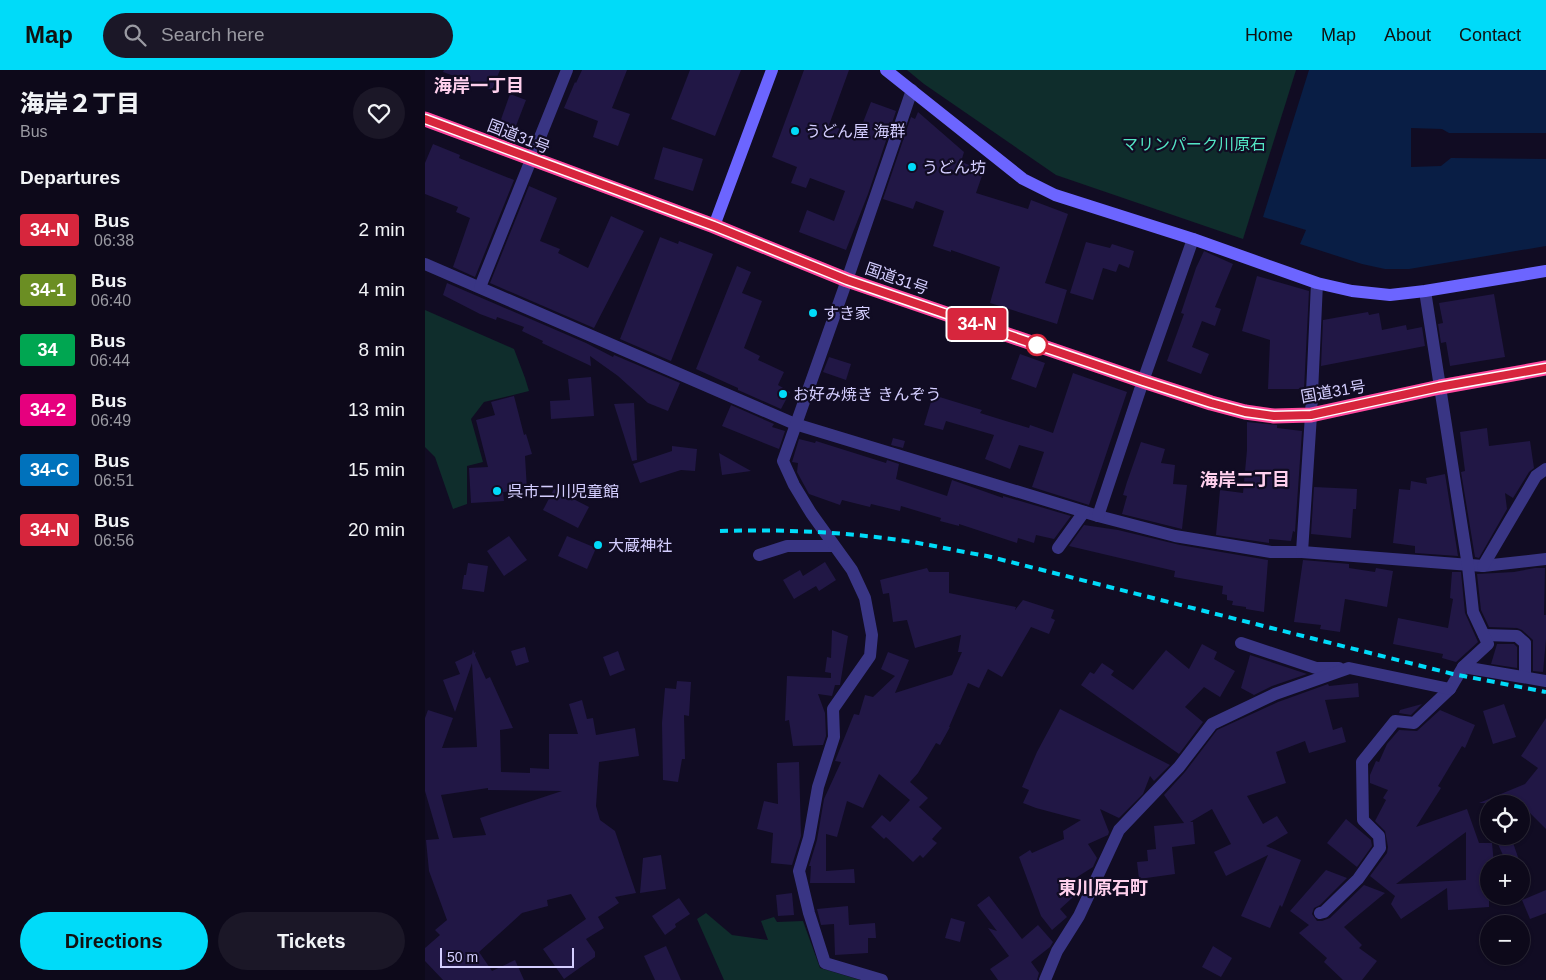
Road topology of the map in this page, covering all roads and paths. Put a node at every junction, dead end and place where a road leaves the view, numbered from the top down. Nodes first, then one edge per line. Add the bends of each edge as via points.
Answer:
1 (567, 70) edge
2 (772, 70) edge
3 (886, 70) edge
4 (912, 90) junction
5 (425, 119) edge
6 (531, 159) junction
7 (714, 226) junction
8 (1193, 239) junction
9 (425, 264) edge
10 (1546, 271) edge
11 (847, 280) junction
12 (1317, 283) junction
13 (480, 287) junction
14 (1425, 291) junction
15 (1546, 368) edge
16 (1143, 381) junction
17 (1439, 387) junction
18 (1311, 415) junction
19 (795, 424) junction
20 (1546, 469) edge
21 (1084, 512) junction
22 (1098, 516) junction
23 (834, 546) junction
24 (1059, 548) dead end
25 (1302, 552) junction
26 (759, 556) dead end
27 (1546, 558) edge
28 (1468, 566) junction
29 (1483, 566) junction
30 (1485, 635) junction
31 (1241, 643) dead end
32 (1463, 667) junction
33 (1349, 668) junction
34 (1525, 677) junction
35 (1546, 681) edge
36 (1450, 689) junction
37 (1320, 913) dead end
38 (882, 980) edge
39 (1045, 980) edge

1 - 6 street
2 - 7 street
3 - 4 street
4 - 8 street via 1023,179 1055,195
4 - 11 street
5 - 6 highway, 国道31号
6 - 7 highway, 国道31号
6 - 13 street
7 - 11 highway, 国道31号
8 - 12 street
8 - 16 street
9 - 13 street
10 - 14 street
11 - 16 highway, 国道31号
11 - 19 street
12 - 14 street via 1390,295
12 - 18 street
13 - 19 street
14 - 17 street
15 - 17 highway, 国道31号
16 - 18 highway, 国道31号 via 1245,412 1274,416
16 - 22 street
17 - 18 highway, 国道31号
17 - 28 street
18 - 25 street
19 - 21 street
19 - 23 street via 783,461 794,485
20 - 29 street via 1536,476
21 - 22 street
21 - 24 street
22 - 25 street via 1175,536 1271,552
23 - 26 street via 787,546
23 - 38 street via 852,570 865,598 872,634 870,656 833,709 833,738 818,786 809,838 799,871 825,963
25 - 28 street
27 - 29 street
28 - 29 street
28 - 30 street via 1473,612
30 - 32 street via 1488,644
30 - 34 street via 1517,636 1525,643
31 - 33 street via 1316,668
32 - 34 street
32 - 36 street
33 - 36 street
33 - 39 street via 1275,694 1212,724 1179,766 1119,830
34 - 35 street
36 - 37 street via 1414,723 1395,721 1362,762 1363,820 1379,836 1380,848 1358,879

